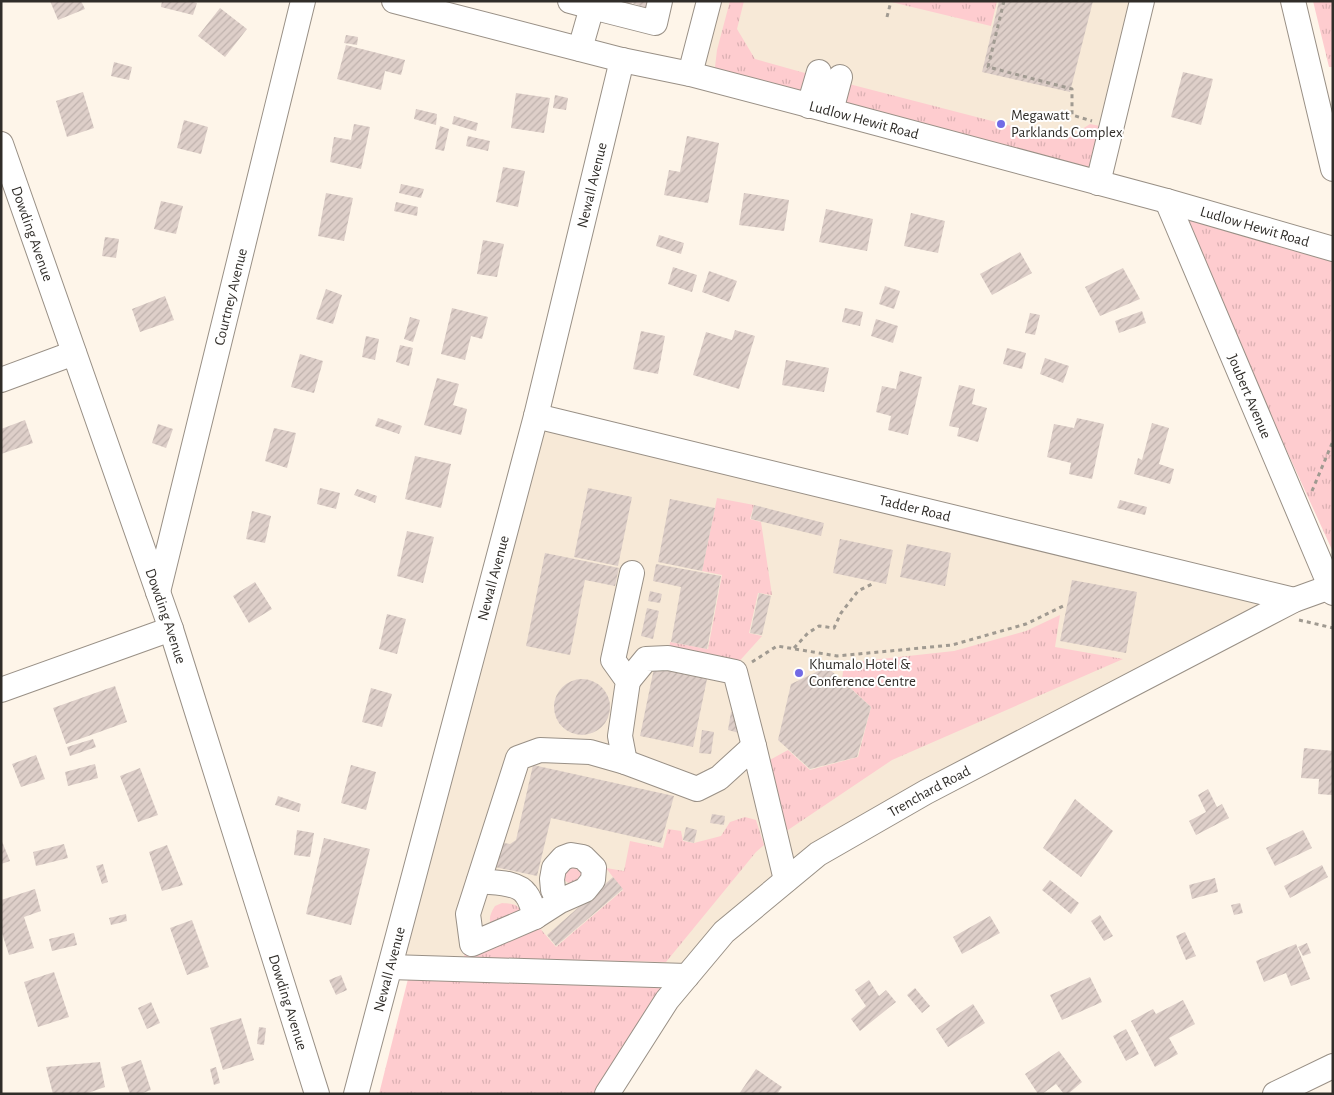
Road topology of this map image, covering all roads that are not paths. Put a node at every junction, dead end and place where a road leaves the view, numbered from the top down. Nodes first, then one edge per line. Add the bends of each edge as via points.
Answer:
1 (303, 1) edge
2 (394, 1) edge
3 (660, 1) edge
4 (709, 1) edge
5 (1142, 1) edge
6 (1293, 1) edge
7 (581, 4) edge
8 (443, 7) edge
9 (580, 49) junction
10 (622, 60) junction
11 (690, 74) junction
12 (830, 75) dead end
13 (820, 108) junction
14 (1, 144) edge
15 (1333, 169) edge
16 (1098, 183) junction
17 (1167, 201) junction
18 (1333, 249) edge
19 (74, 353) junction
20 (1, 380) edge
21 (536, 416) junction
22 (632, 573) dead end
23 (1332, 590) edge
24 (158, 592) junction
25 (1294, 600) junction
26 (170, 629) junction
27 (628, 682) junction
28 (1, 690) edge
29 (754, 746) junction
30 (625, 762) junction
31 (786, 880) junction
32 (479, 881) junction
33 (560, 900) dead end
34 (535, 917) junction
35 (390, 967) junction
36 (687, 976) junction
37 (1333, 1066) edge
38 (317, 1094) edge
39 (356, 1094) edge
40 (607, 1094) edge
41 (1275, 1094) edge

1 - 24 street, Courtney Avenue
2 - 8 street, Ludlow Hewit Road
3 - 7 street via 655,23
4 - 11 street
5 - 16 street
6 - 15 street
7 - 9 street
8 - 9 street, Ludlow Hewit Road
9 - 10 street, Ludlow Hewit Road
10 - 11 street, Ludlow Hewit Road
10 - 21 street, Newall Avenue
11 - 13 street, Ludlow Hewit Road
12 - 13 street
13 - 16 street, Ludlow Hewit Road
14 - 19 street, Dowding Avenue
16 - 17 street, Ludlow Hewit Road
17 - 18 street, Ludlow Hewit Road
17 - 23 street, Joubert Avenue
19 - 20 street
19 - 24 street, Dowding Avenue
21 - 25 street, Tadder Road
21 - 35 street, Newall Avenue
22 - 27 street via 613,660
23 - 25 street, Trenchard Road
24 - 26 street, Dowding Avenue
25 - 31 street, Trenchard Road via 926,792 818,854
26 - 28 street
26 - 38 street, Dowding Avenue
27 - 29 street via 646,659 668,658 735,672
27 - 30 street via 620,736
29 - 30 street via 718,778 697,789
29 - 31 street
30 - 32 street via 590,752 540,750 518,758
31 - 36 street, Trenchard Road via 724,932
32 - 34 street via 514,885 525,891
32 - 34 street via 468,914 472,944
33 - 34 street
35 - 36 street
35 - 39 street, Newall Avenue
36 - 40 street, Trenchard Road via 667,1000
37 - 41 street

